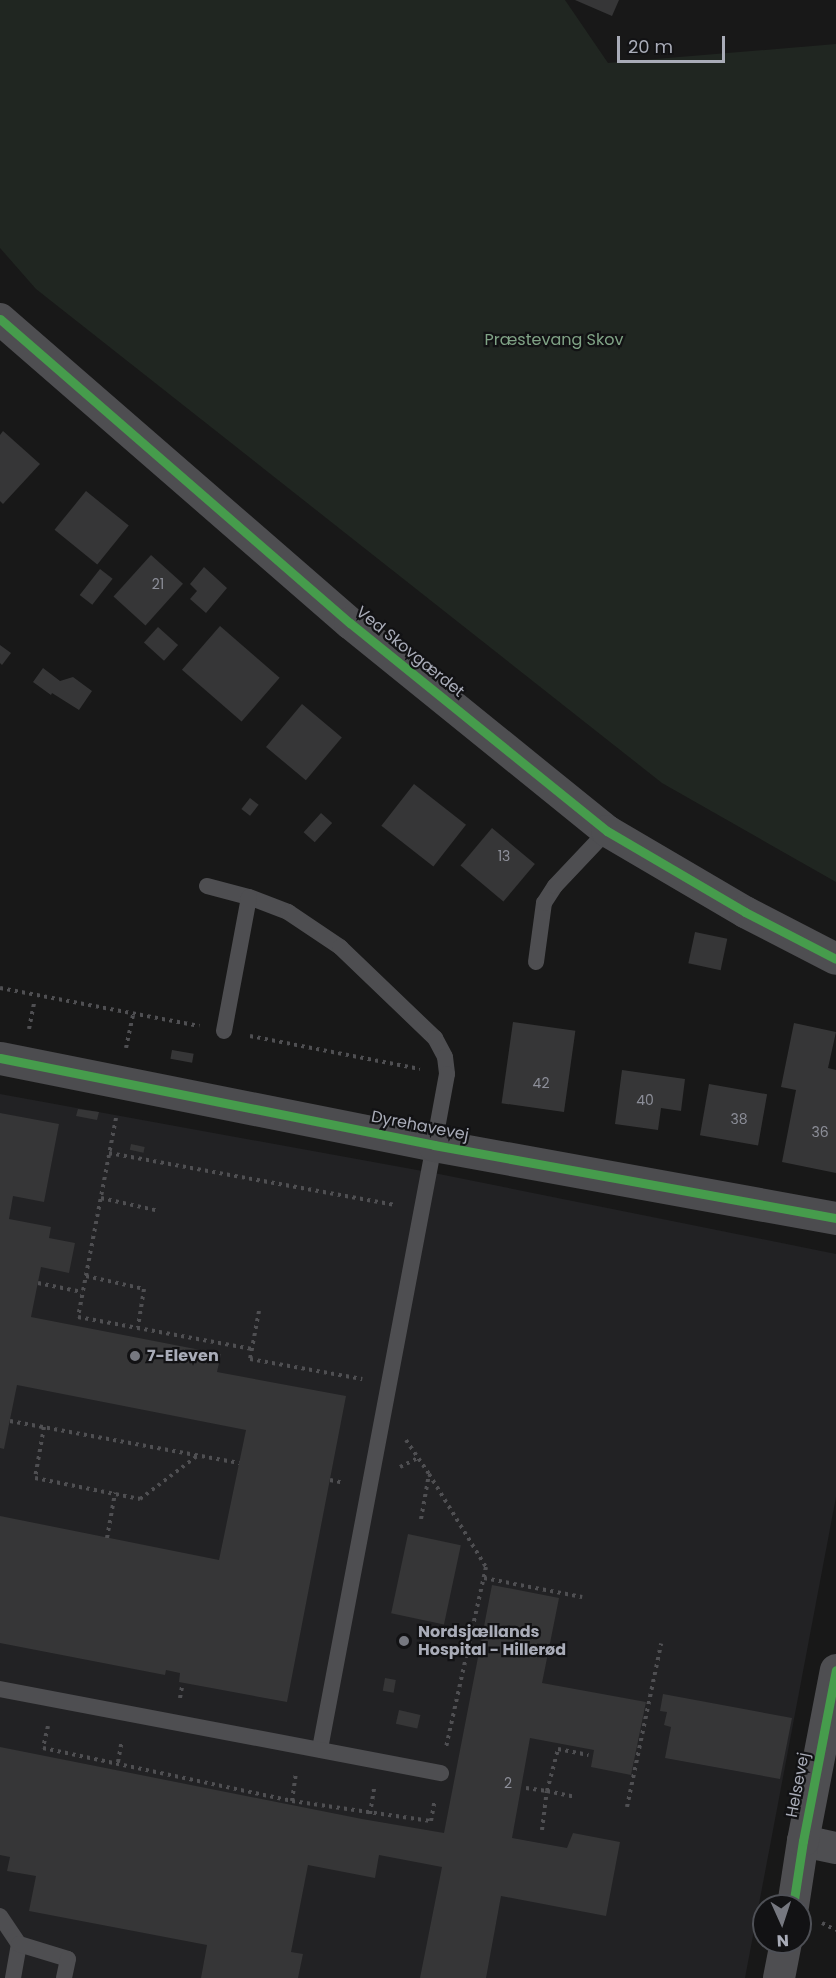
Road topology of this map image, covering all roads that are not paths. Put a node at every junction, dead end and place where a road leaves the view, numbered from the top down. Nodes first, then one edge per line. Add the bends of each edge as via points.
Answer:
1 (0, 319) edge
2 (607, 831) junction
3 (207, 886) dead end
4 (249, 897) junction
5 (836, 959) edge
6 (536, 962) dead end
7 (224, 1031) dead end
8 (0, 1058) edge
9 (434, 1145) junction
10 (836, 1218) edge
11 (836, 1670) edge
12 (0, 1689) edge
13 (320, 1749) junction
14 (441, 1773) dead end
15 (803, 1841) junction
16 (836, 1848) edge
17 (795, 1894) edge
18 (0, 1916) edge
19 (19, 1944) junction
20 (784, 1954) edge
21 (13, 1978) edge
22 (64, 1978) edge
23 (779, 1978) edge

1 - 2 street, Ved Skovgærdet via 350,623
2 - 5 street, Ved Skovgærdet via 745,912
2 - 6 lane via 544,903
3 - 4 lane
4 - 7 lane
4 - 9 lane via 288,912 340,947 435,1038 445,1057 447,1074
8 - 9 street, Dyrehavevej
9 - 10 street, Dyrehavevej
9 - 13 lane
11 - 15 street, Helsevej
12 - 13 lane
13 - 14 lane
15 - 16 street
15 - 17 street, Helsevej
18 - 19 lane
19 - 21 lane
19 - 22 lane via 68,1959
20 - 23 street

